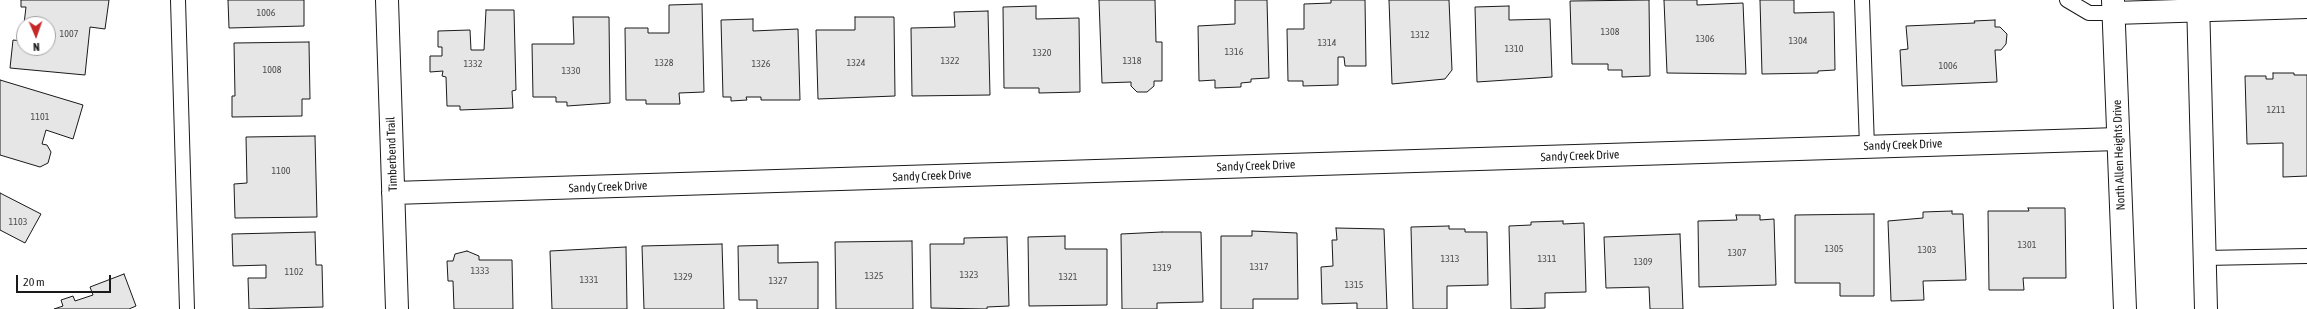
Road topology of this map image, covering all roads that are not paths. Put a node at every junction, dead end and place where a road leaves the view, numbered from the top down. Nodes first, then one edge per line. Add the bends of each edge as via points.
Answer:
1 (178, 0) edge
2 (387, 0) edge
3 (1862, 0) edge
4 (2067, 0) edge
5 (2198, 5) edge
6 (2114, 7) edge
7 (2307, 7) edge
8 (2118, 139) junction
9 (1867, 147) junction
10 (393, 193) junction
11 (2307, 256) edge
12 (2204, 258) junction
13 (187, 309) edge
14 (397, 309) edge
15 (2125, 309) edge
16 (2206, 309) edge

1 - 13 lane
2 - 10 street, Timberbend Trail
3 - 9 lane
4 - 6 lane via 2089,13
5 - 6 street
5 - 7 street
5 - 12 street
6 - 8 street, North Allen Heights Drive
8 - 9 street, Sandy Creek Drive
8 - 15 street, North Allen Heights Drive
9 - 10 street, Sandy Creek Drive
10 - 14 street, Timberbend Trail
11 - 12 lane
12 - 16 street

